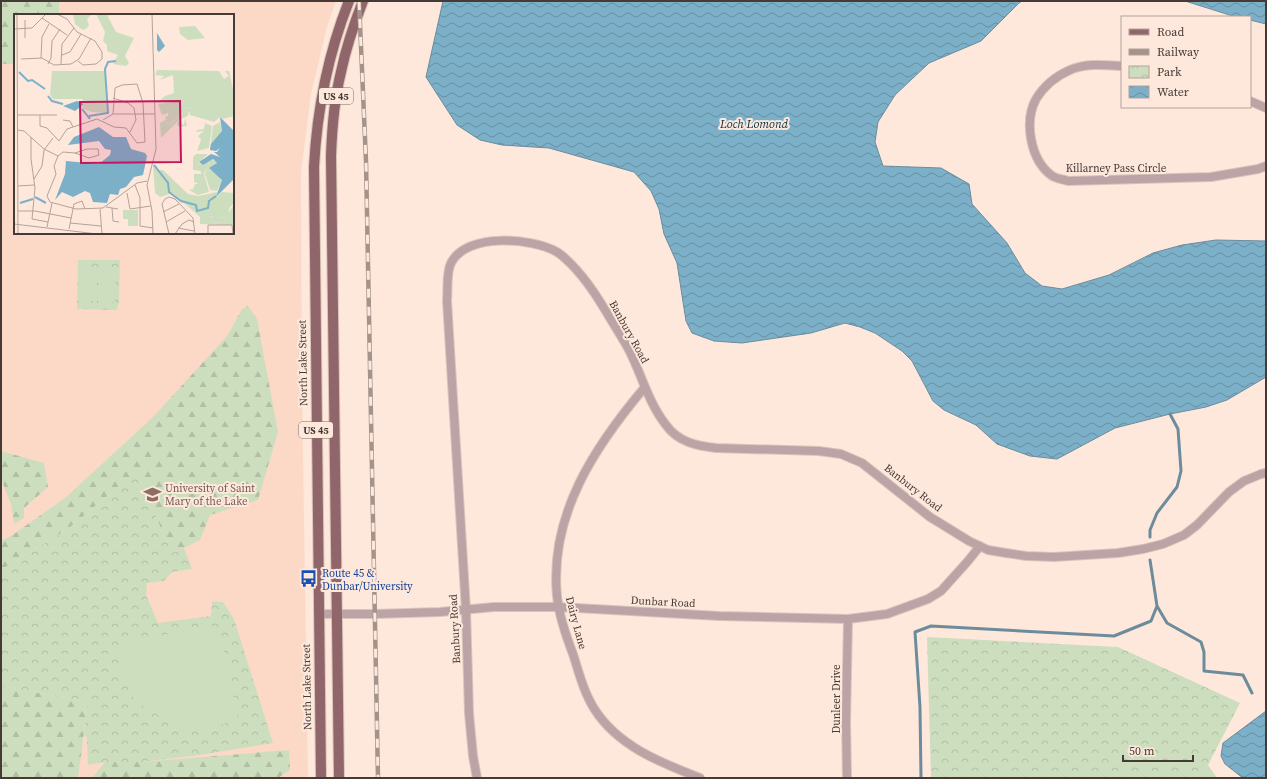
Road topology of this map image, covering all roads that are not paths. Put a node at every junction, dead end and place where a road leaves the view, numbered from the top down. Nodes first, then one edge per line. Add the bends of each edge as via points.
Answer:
1 (349, 1) edge
2 (363, 1) edge
3 (1121, 66) edge
4 (1251, 101) edge
5 (1266, 108) edge
6 (1266, 166) edge
7 (646, 387) junction
8 (1266, 473) edge
9 (980, 546) junction
10 (559, 608) junction
11 (466, 610) junction
12 (319, 614) junction
13 (336, 615) junction
14 (848, 619) junction
15 (321, 778) edge
16 (339, 778) edge
17 (477, 778) edge
18 (700, 778) edge
19 (847, 778) edge

1 - 12 main road, North Lake Street / US 45 via 324,83 315,148
2 - 13 main road, US 45 via 341,72 333,118 331,156
3 - 6 street, Killarney Pass Circle via 1071,69 1051,81 1036,99 1030,121 1031,138 1035,154 1051,175 1068,181 1214,177
4 - 5 street
7 - 9 street, Banbury Road via 656,411 667,427 691,444 716,448 841,454 862,462 930,517
7 - 10 street, Dairy Lane via 589,463 569,505 560,537 556,566
7 - 11 street, Banbury Road via 630,351 605,311 581,276 558,253 534,244 498,241 477,244 460,251 448,270 447,301
8 - 9 street, Banbury Road via 1244,481 1229,492 1184,535 1157,546 1118,553 1054,557 1006,553
9 - 14 street, Dunbar Road via 941,591 928,599 887,614
10 - 11 street, Dunbar Road via 494,607
10 - 14 street, Dunbar Road
10 - 18 street, Dairy Lane via 586,691 604,722 625,742 654,759
11 - 13 street, Dunbar Road
11 - 17 street, Banbury Road via 469,713
12 - 13 street, Dunbar Road
12 - 15 main road, North Lake Street / US 45
13 - 16 main road, US 45
14 - 19 street, Dunleer Drive

